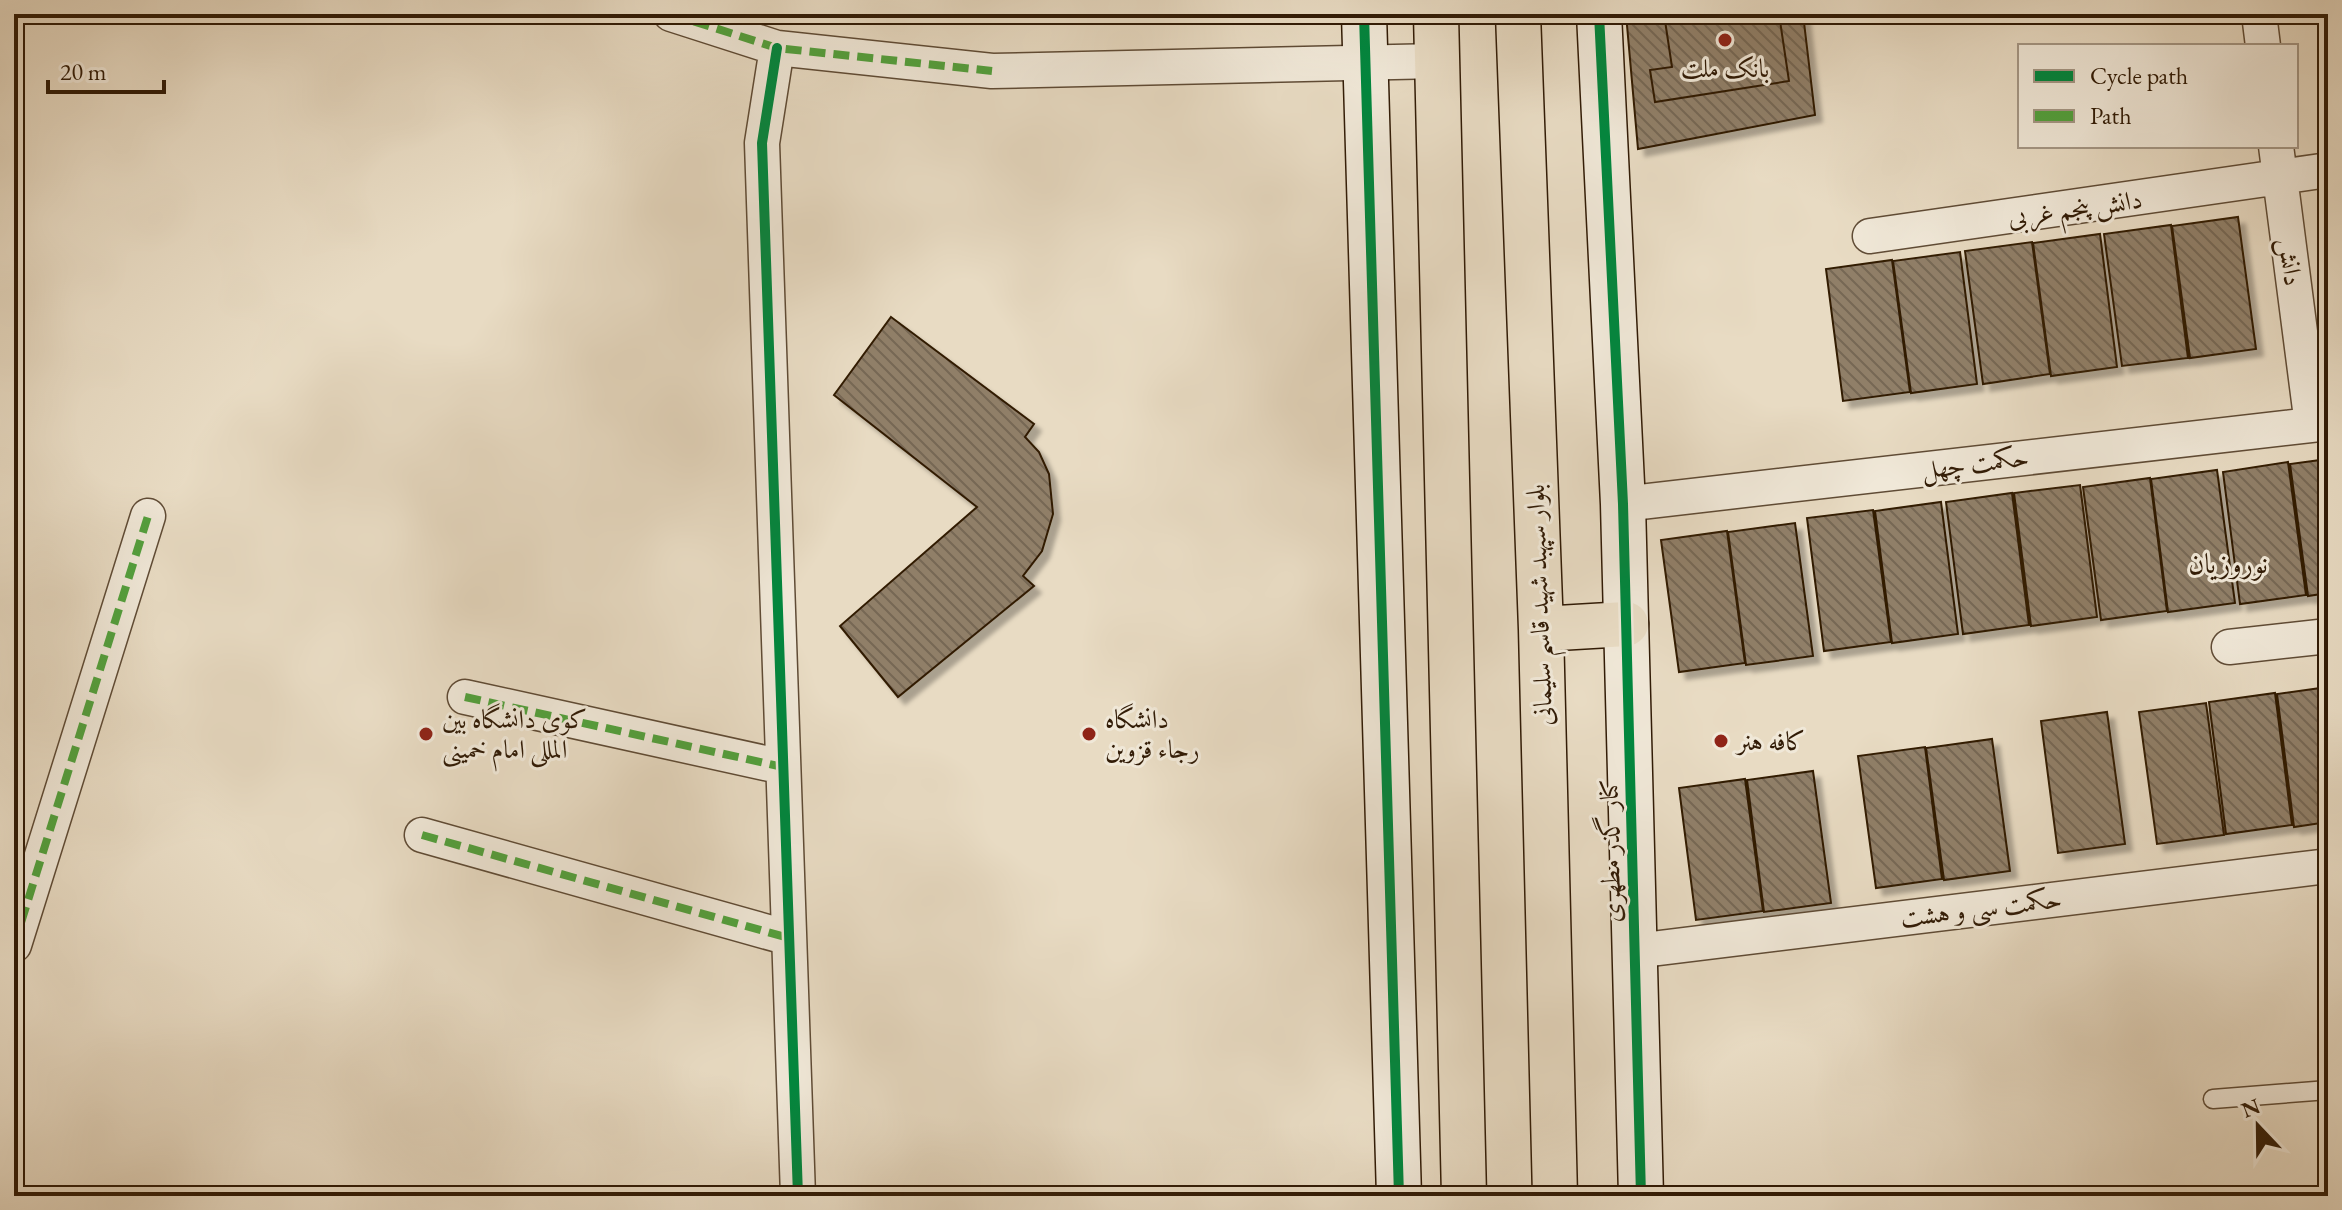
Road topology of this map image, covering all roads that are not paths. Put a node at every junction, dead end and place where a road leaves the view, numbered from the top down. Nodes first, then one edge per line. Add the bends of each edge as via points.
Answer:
1 (671, 14) edge
2 (1436, 14) edge
3 (1518, 14) edge
4 (1599, 14) edge
5 (2259, 14) edge
6 (1351, 17) edge
7 (2263, 44) edge
8 (777, 48) junction
9 (1439, 61) junction
10 (1367, 63) junction
11 (2278, 162) edge
12 (2328, 170) edge
13 (1870, 236) dead end
14 (2320, 424) edge
15 (1623, 504) junction
16 (148, 516) dead end
17 (1626, 624) junction
18 (1541, 629) junction
19 (2328, 636) edge
20 (2229, 647) dead end
21 (465, 697) dead end
22 (783, 767) junction
23 (422, 835) dead end
24 (2328, 866) edge
25 (789, 938) junction
26 (14, 944) edge
27 (1635, 951) junction
28 (2328, 1090) edge
29 (2213, 1099) dead end
30 (798, 1196) edge
31 (1399, 1196) edge
32 (1464, 1196) edge
33 (1555, 1196) edge
34 (1641, 1196) edge

1 - 8 street
2 - 9 main road
3 - 18 main road, بلوار سپهبد شهید قاسم سلیمانی
4 - 15 street, کنار گذر مطهری
5 - 7 street
6 - 10 street
8 - 10 street via 992,71
8 - 22 street via 762,143
9 - 10 street
9 - 32 main road
10 - 31 street
11 - 12 street, دانش پنجم غربی
11 - 13 street, دانش پنجم غربی
11 - 14 street, دانش
14 - 15 street, حکمت چهل
15 - 17 street, کنار گذر مطهری
16 - 26 street
17 - 18 main road
17 - 27 street, کنار گذر مطهری
18 - 33 main road, بلوار سپهبد شهید قاسم سلیمانی
19 - 20 street
21 - 22 street
22 - 25 street
23 - 25 street
24 - 27 street, حکمت سی و هشت
25 - 30 street
27 - 34 street, کنار گذر مطهری
28 - 29 lane

